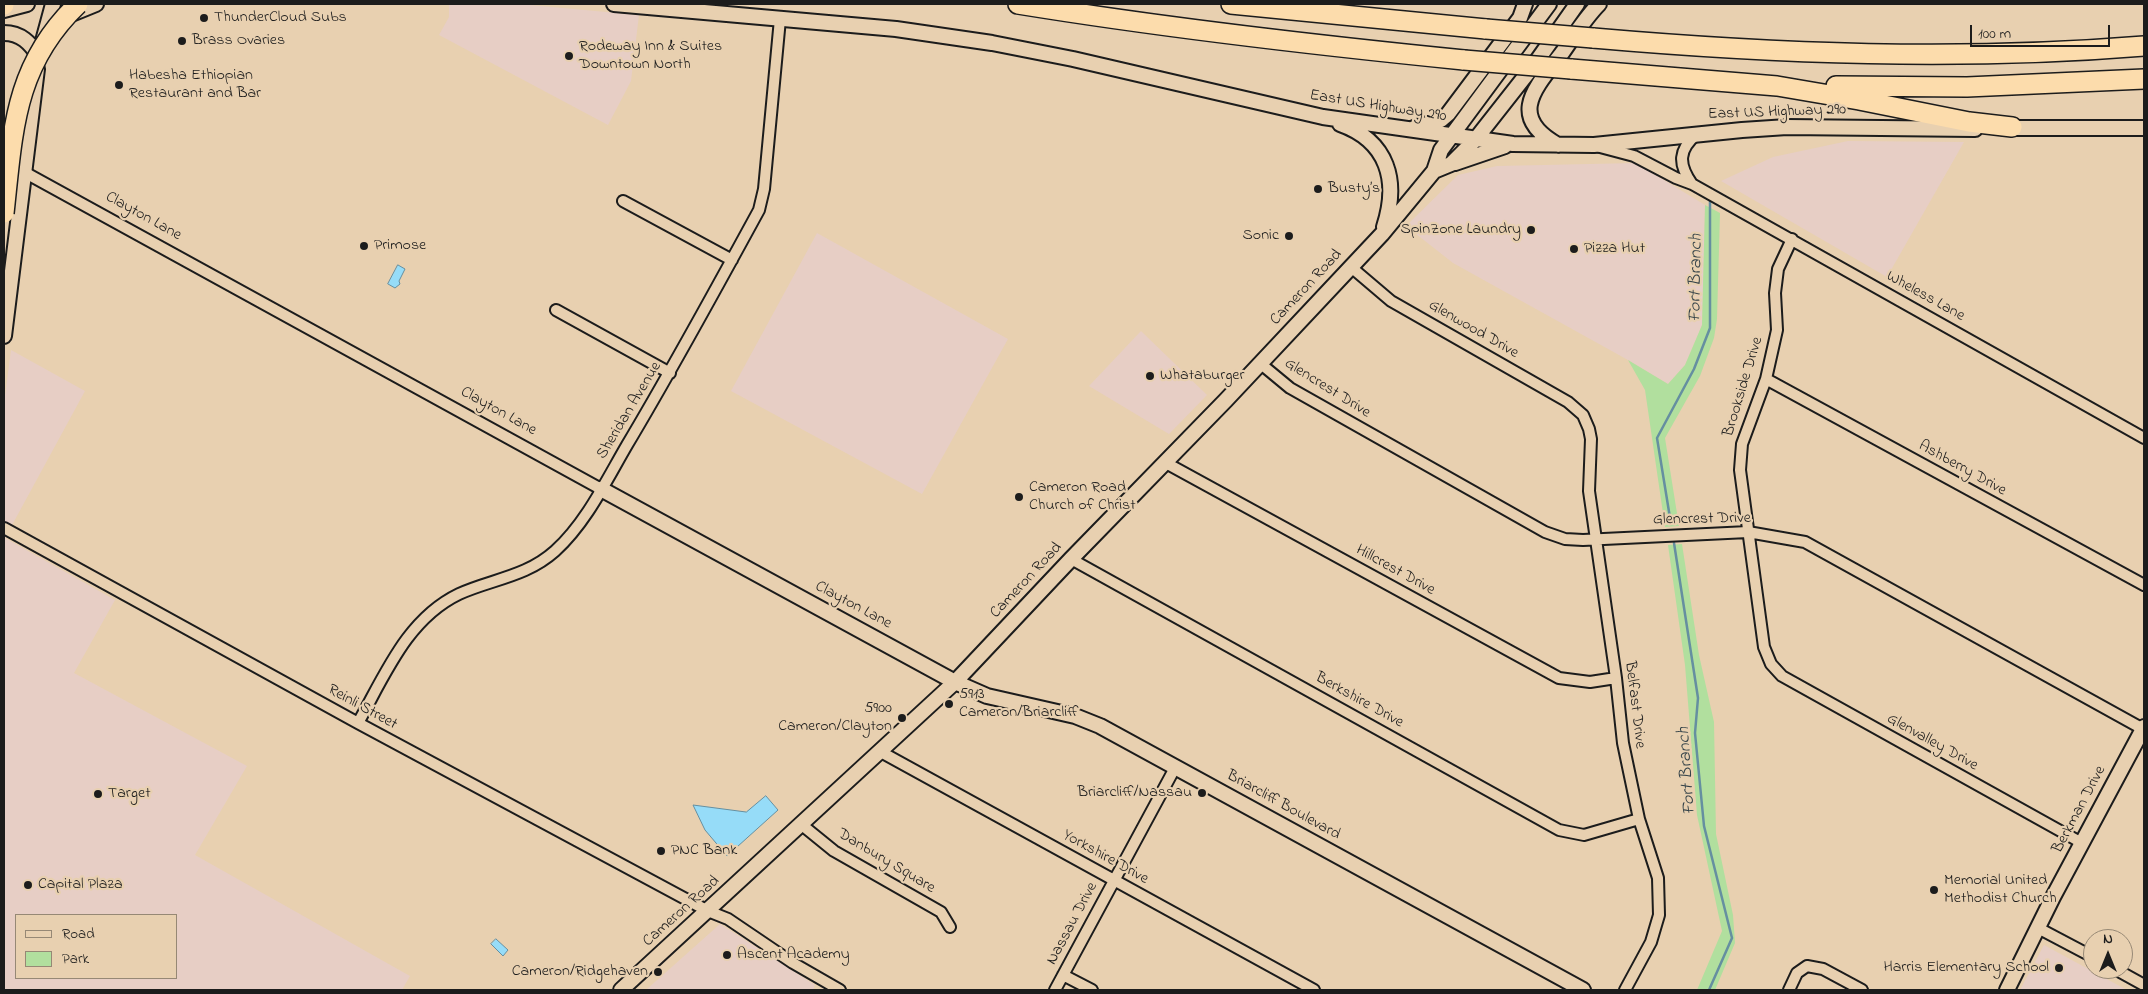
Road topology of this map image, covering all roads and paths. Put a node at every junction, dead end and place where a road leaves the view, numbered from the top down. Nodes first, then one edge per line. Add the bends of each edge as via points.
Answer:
1 (27, 4) edge
2 (54, 4) edge
3 (78, 4) edge
4 (96, 4) edge
5 (614, 4) edge
6 (1018, 4) edge
7 (1231, 4) edge
8 (1360, 4) edge
9 (1525, 4) edge
10 (1549, 4) edge
11 (1577, 4) edge
12 (1599, 4) edge
13 (4, 10) edge
14 (780, 19) junction
15 (1438, 23) junction
16 (4, 33) edge
17 (2144, 46) edge
18 (39, 56) junction
19 (2144, 79) edge
20 (1777, 86) junction
21 (1323, 117) junction
22 (2012, 127) junction
23 (2144, 128) edge
24 (1409, 129) junction
25 (1697, 134) junction
26 (1450, 137) junction
27 (1475, 140) junction
28 (1513, 144) junction
29 (1594, 145) junction
30 (1560, 146) junction
31 (1452, 164) junction
32 (1434, 171) junction
33 (24, 172) junction
34 (1692, 184) junction
35 (623, 201) dead end
36 (4, 214) edge
37 (1382, 234) junction
38 (1792, 240) junction
39 (732, 260) junction
40 (1351, 267) junction
41 (556, 310) dead end
42 (4, 336) edge
43 (1261, 364) junction
44 (670, 373) junction
45 (1766, 379) junction
46 (1583, 415) joint
47 (2144, 438) edge
48 (1166, 463) junction
49 (602, 489) junction
50 (4, 528) edge
51 (1748, 532) junction
52 (1595, 540) junction
53 (1071, 559) junction
54 (2144, 585) edge
55 (1771, 664) joint
56 (1616, 678) junction
57 (955, 682) junction
58 (358, 723) junction
59 (2144, 728) edge
60 (881, 752) junction
61 (1176, 766) junction
62 (1639, 819) junction
63 (802, 825) junction
64 (2082, 843) junction
65 (1113, 880) junction
66 (708, 911) junction
67 (950, 926) dead end
68 (2038, 928) junction
69 (2083, 952) edge
70 (1063, 975) junction
71 (2133, 979) edge
72 (2144, 985) edge
73 (621, 990) edge
74 (840, 990) edge
75 (1055, 990) edge
76 (1092, 990) edge
77 (1314, 990) edge
78 (1582, 990) edge
79 (1625, 990) edge
80 (1789, 990) edge
81 (1862, 990) edge
82 (2008, 990) edge

1 - 13 main road
2 - 18 main road
3 - 36 highway, bridge via 38,52 28,74 16,118
4 - 18 main road via 64,17 50,32
5 - 14 main road, East US Highway 290
6 - 20 highway, bridge via 1325,46 1677,80
7 - 15 highway
8 - 15 highway
9 - 24 main road via 1520,18 1448,114 1433,123
10 - 26 main road, Cameron Road
11 - 27 main road, Cameron Road
12 - 30 main road via 1537,86 1530,103 1537,131
14 - 21 main road, East US Highway 290 via 896,29 992,42
14 - 39 street, Sheridan Avenue via 763,198
15 - 17 highway, bridge via 1690,47 1817,53 1963,54
16 - 18 main road via 21,37
18 - 33 main road
19 - 20 highway via 1967,87
20 - 22 highway
21 - 24 main road, East US Highway 290
21 - 37 main road via 1366,137 1384,159 1392,189
22 - 23 main road, East US Highway 290
22 - 25 main road, East US Highway 290 via 1787,128
24 - 26 main road, East US Highway 290
25 - 29 main road, East US Highway 290
25 - 34 street via 1682,153 1683,168
26 - 27 main road, East US Highway 290
26 - 32 main road, Cameron Road via 1441,150
27 - 28 main road, East US Highway 290
27 - 31 main road, Cameron Road
28 - 30 main road, East US Highway 290
28 - 31 main road
29 - 30 main road, East US Highway 290
29 - 34 street, Wheless Lane via 1634,156
31 - 32 main road, Cameron Road
32 - 37 main road, Cameron Road
33 - 42 main road
33 - 49 street, Clayton Lane
34 - 38 street, Wheless Lane
35 - 39 street
37 - 40 main road, Cameron Road
38 - 45 street, Brookside Drive via 1778,269 1775,293 1777,330
38 - 47 street, Wheless Lane
39 - 44 street, Sheridan Avenue
40 - 43 main road, Cameron Road
40 - 46 street, Glenwood Drive via 1391,300 1568,402
41 - 44 street
43 - 48 main road, Cameron Road
43 - 52 street, Glencrest Drive via 1290,388 1545,532 1565,540
44 - 49 street, Sheridan Avenue
45 - 51 street, Brookside Drive via 1742,444 1740,470
45 - 54 street, Ashberry Drive
46 - 52 street, Belfast Drive via 1591,439 1589,491
48 - 53 main road, Cameron Road
48 - 56 street, Hillcrest Drive via 1559,678 1590,682
49 - 57 main road, Clayton Lane
49 - 58 street, Sheridan Avenue via 555,551 510,578 459,594 425,617 397,652
50 - 58 street, Reinli Street
51 - 52 street, Glencrest Drive
51 - 55 street, Brookside Drive via 1764,647
51 - 59 street, Glencrest Drive via 1805,542
52 - 56 street, Belfast Drive
53 - 57 main road, Cameron Road
53 - 62 street, Berkshire Drive via 1559,830 1584,835
55 - 64 street, Glenvalley Drive via 1782,676
56 - 62 street, Belfast Drive via 1623,743
57 - 60 main road, Cameron Road
57 - 61 main road, Briarcliff Boulevard via 987,696 1075,716
58 - 66 street, Reinli Street
59 - 64 main road, Berkman Drive
60 - 63 main road, Cameron Road
60 - 65 street, Yorkshire Drive
61 - 65 street, Nassau Drive
61 - 78 main road, Briarcliff Boulevard
62 - 79 street, Belfast Drive via 1658,878 1659,915 1651,942
63 - 66 main road, Cameron Road
63 - 67 street, Danbury Square via 834,851 941,912
64 - 68 main road, Berkman Drive
65 - 70 street, Nassau Drive
65 - 77 street, Yorkshire Drive
66 - 73 main road, Cameron Road
66 - 74 street, Reinli Street via 728,919
68 - 69 street
68 - 82 main road, Berkman Drive
70 - 75 street, Nassau Drive
70 - 76 street
71 - 72 street
80 - 81 street via 1807,966 1823,969

